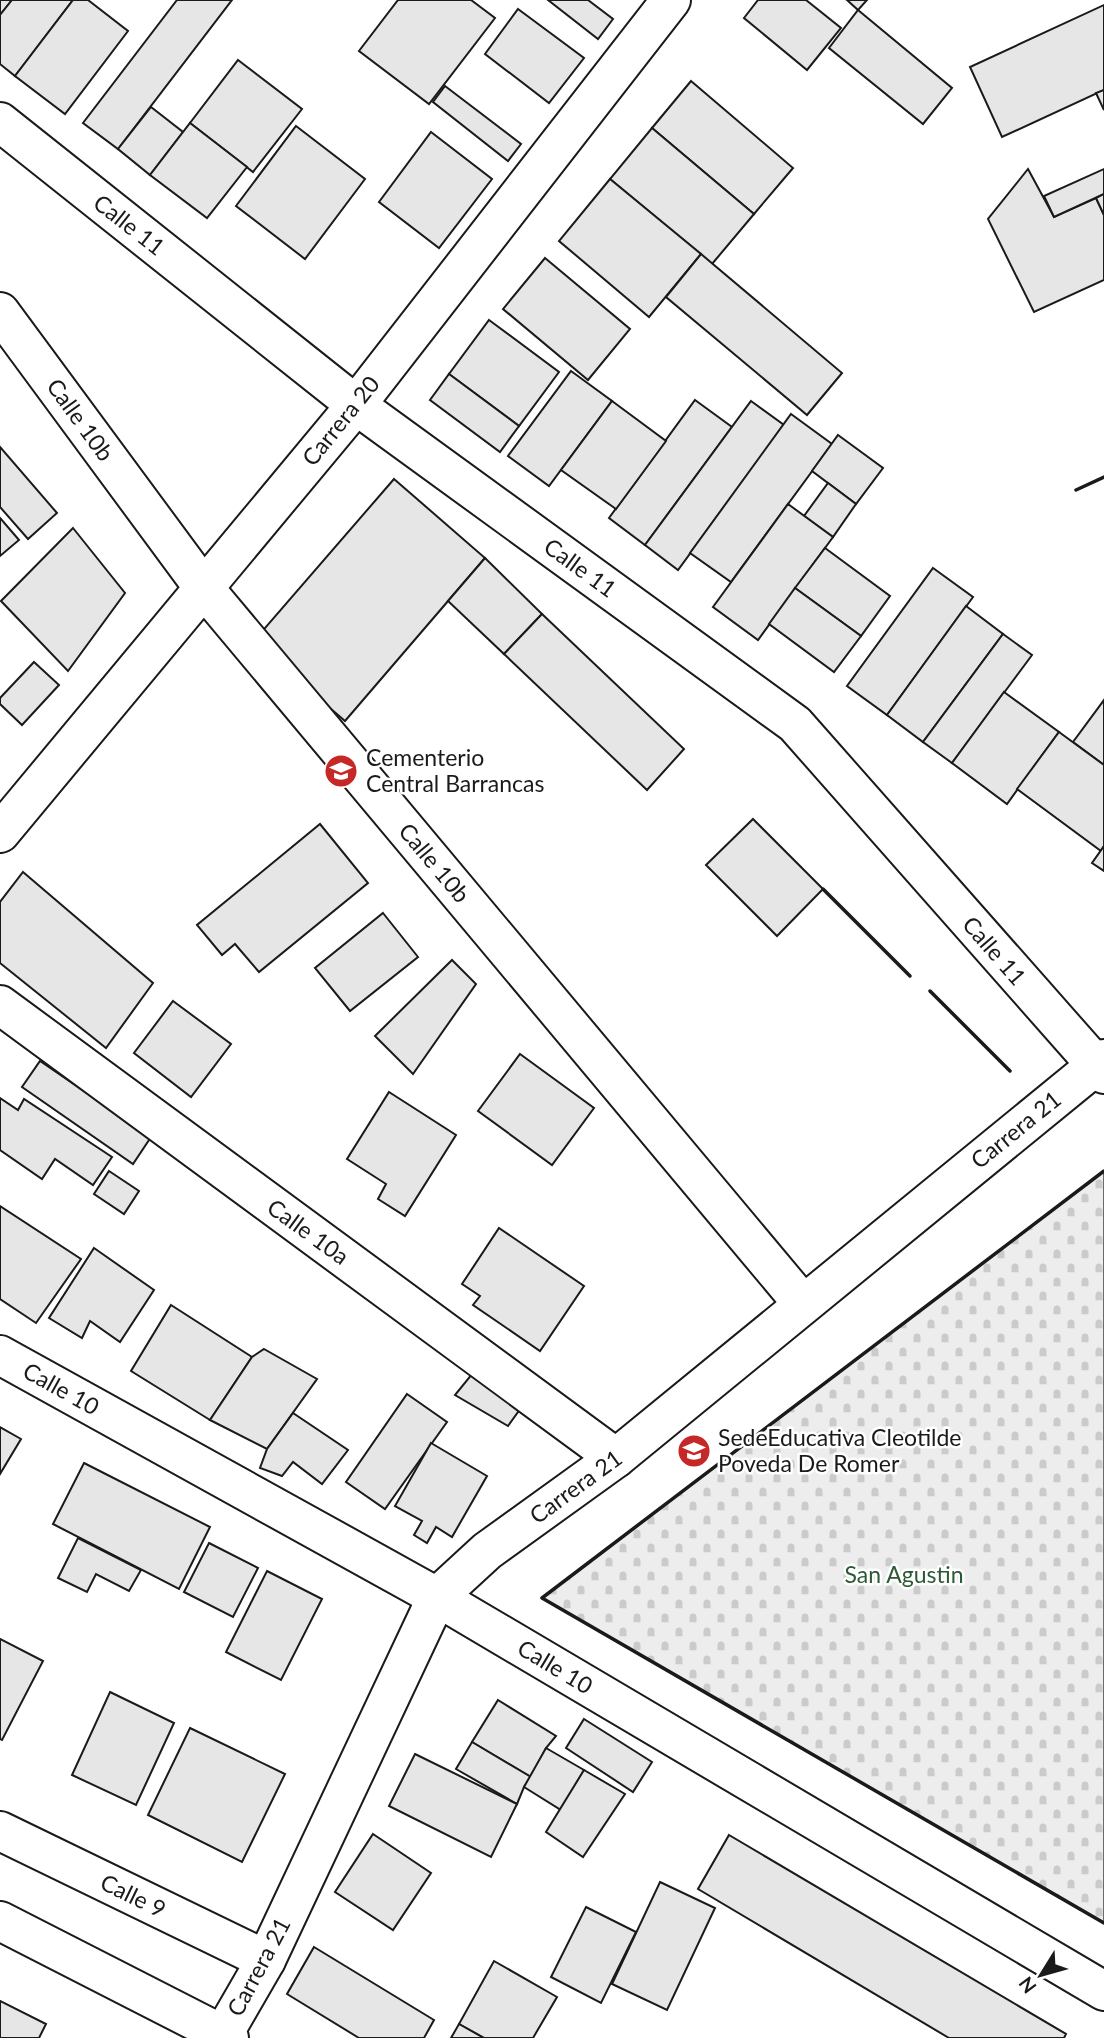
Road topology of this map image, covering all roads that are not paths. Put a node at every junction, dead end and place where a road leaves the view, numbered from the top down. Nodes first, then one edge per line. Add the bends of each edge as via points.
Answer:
1 (671, 0) edge
2 (0, 122) edge
3 (0, 312) edge
4 (356, 405) junction
5 (203, 587) junction
6 (0, 833) edge
7 (0, 1005) edge
8 (1101, 1066) edge
9 (803, 1304) junction
10 (0, 1355) edge
11 (616, 1458) junction
12 (437, 1597) junction
13 (0, 1831) edge
14 (0, 1921) edge
15 (266, 1961) junction
16 (1104, 1992) edge
17 (225, 2037) edge

1 - 4 street, Carrera 20
2 - 4 street, Calle 11
3 - 5 street, Calle 10b
4 - 5 street, Carrera 20
4 - 8 street, Calle 11 via 795,724
5 - 6 street, Carrera 20
5 - 9 street, Calle 10b
7 - 11 street, Calle 10a
8 - 9 street, Carrera 21
9 - 11 street, Carrera 21
10 - 12 street, Calle 10
11 - 12 street, Carrera 21 via 487,1551
12 - 15 street, Carrera 21
12 - 16 street, Calle 10
13 - 15 street, Calle 9
14 - 17 street
15 - 17 street, Carrera 21

